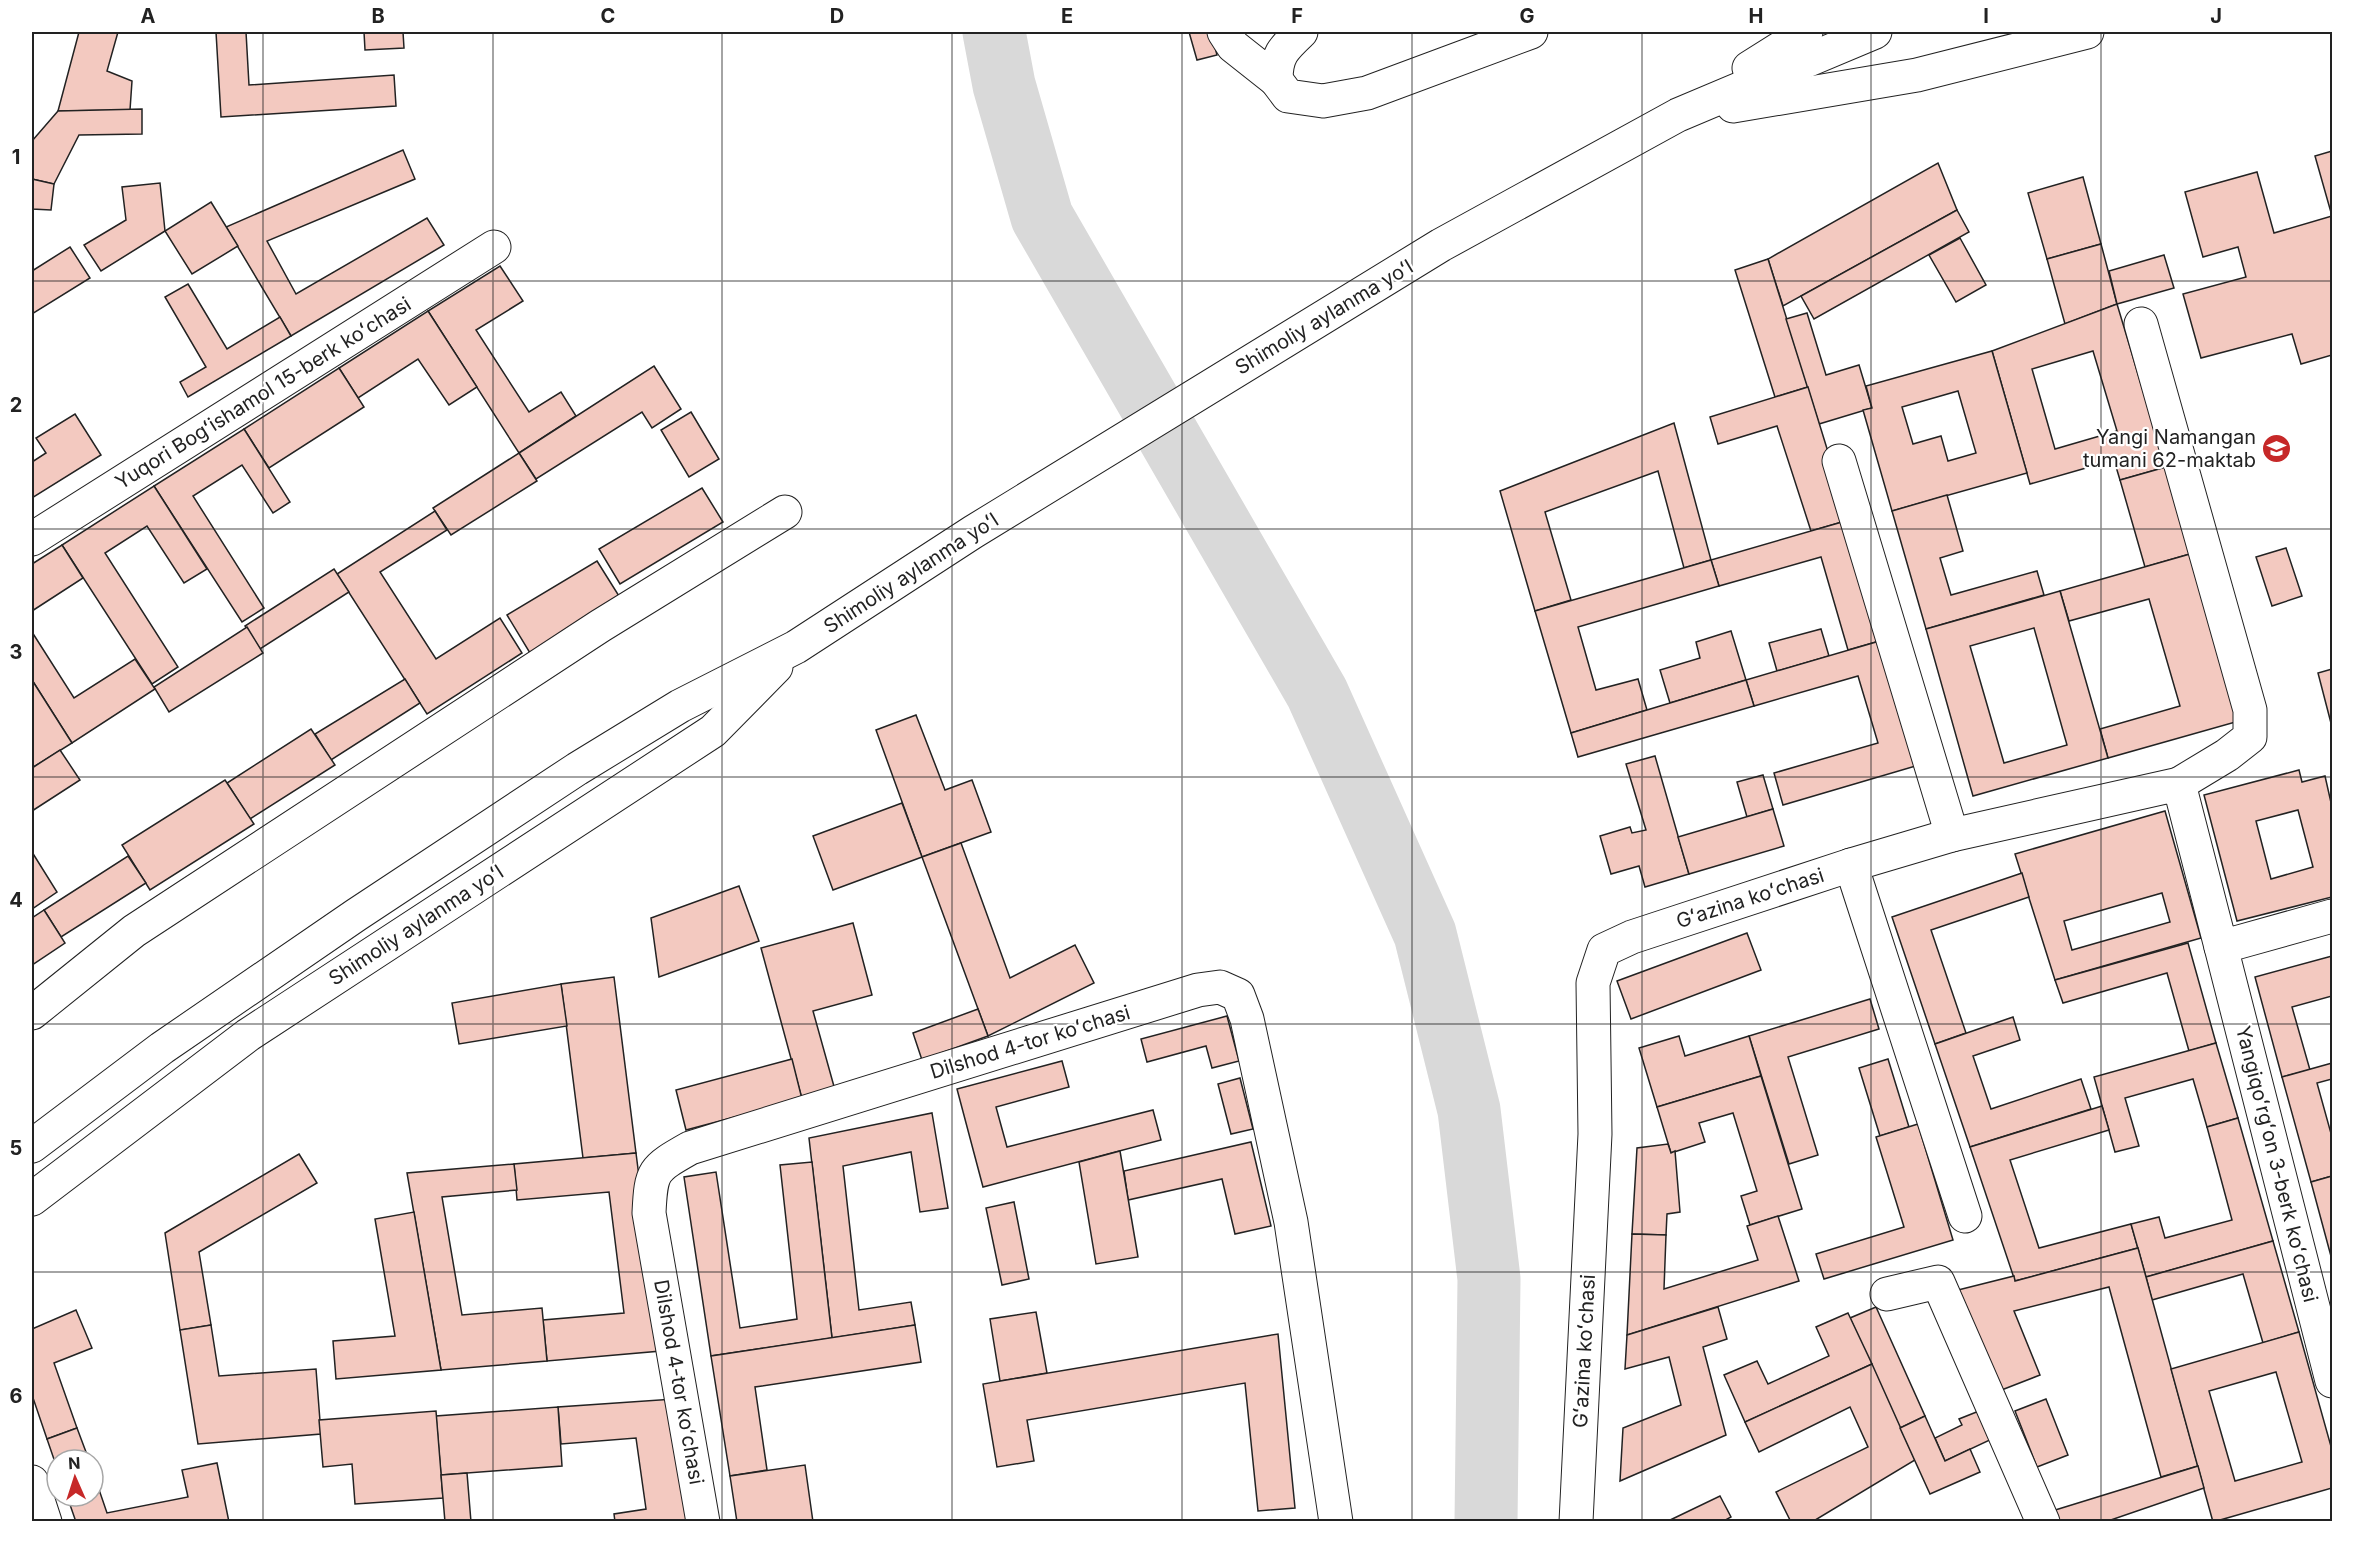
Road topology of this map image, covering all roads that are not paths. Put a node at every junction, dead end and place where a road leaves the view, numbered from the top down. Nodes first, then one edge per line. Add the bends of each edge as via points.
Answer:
1 (1224, 32) edge
2 (1301, 32) edge
3 (1531, 32) edge
4 (1806, 32) edge
5 (1875, 32) edge
6 (2087, 32) edge
7 (1276, 80) junction
8 (1678, 115) junction
9 (494, 247) dead end
10 (2141, 324) dead end
11 (1839, 461) dead end
12 (785, 512) dead end
13 (32, 539) edge
14 (796, 647) junction
15 (2179, 784) junction
16 (1952, 835) junction
17 (1851, 865) junction
18 (2332, 916) edge
19 (2221, 947) junction
20 (32, 1013) edge
21 (32, 1146) edge
22 (32, 1199) edge
23 (1965, 1216) dead end
24 (1887, 1294) dead end
25 (2332, 1381) edge
26 (32, 1482) edge
27 (45, 1521) edge
28 (703, 1521) edge
29 (1336, 1521) edge
30 (1576, 1521) edge
31 (2043, 1521) edge

1 - 7 street via 1233,46
2 - 7 street via 1282,51 1276,64
3 - 7 street via 1367,93 1307,100 1288,96
4 - 8 street
5 - 8 street, Shimoliy aylanma yoʻl
6 - 8 street via 1917,75
8 - 14 street, Shimoliy aylanma yoʻl via 1441,245 974,532
9 - 13 street, Yuqori Bogʻishamol 15-berk koʻchasi
10 - 15 street, Gʻazina koʻchasi via 2250,710 2250,737
11 - 16 street
12 - 20 street via 600,626 134,931
14 - 21 street, Shimoliy aylanma yoʻl via 680,706 577,769 162,1047
14 - 22 street, Shimoliy aylanma yoʻl via 713,731 248,1035
15 - 16 street, Gʻazina koʻchasi
15 - 19 street
16 - 17 street, Gʻazina koʻchasi
17 - 23 street
17 - 30 street, Gʻazina koʻchasi via 1604,950 1593,983 1595,1134
18 - 19 street
19 - 25 street, Yangiqoʻrgʻon 3-berk koʻchasi
24 - 31 street via 1938,1282
26 - 27 street
28 - 29 street, Dilshod 4-tor koʻchasi via 649,1213 651,1183 662,1164 690,1148 1186,994 1220,987 1238,995 1247,1019 1291,1222

